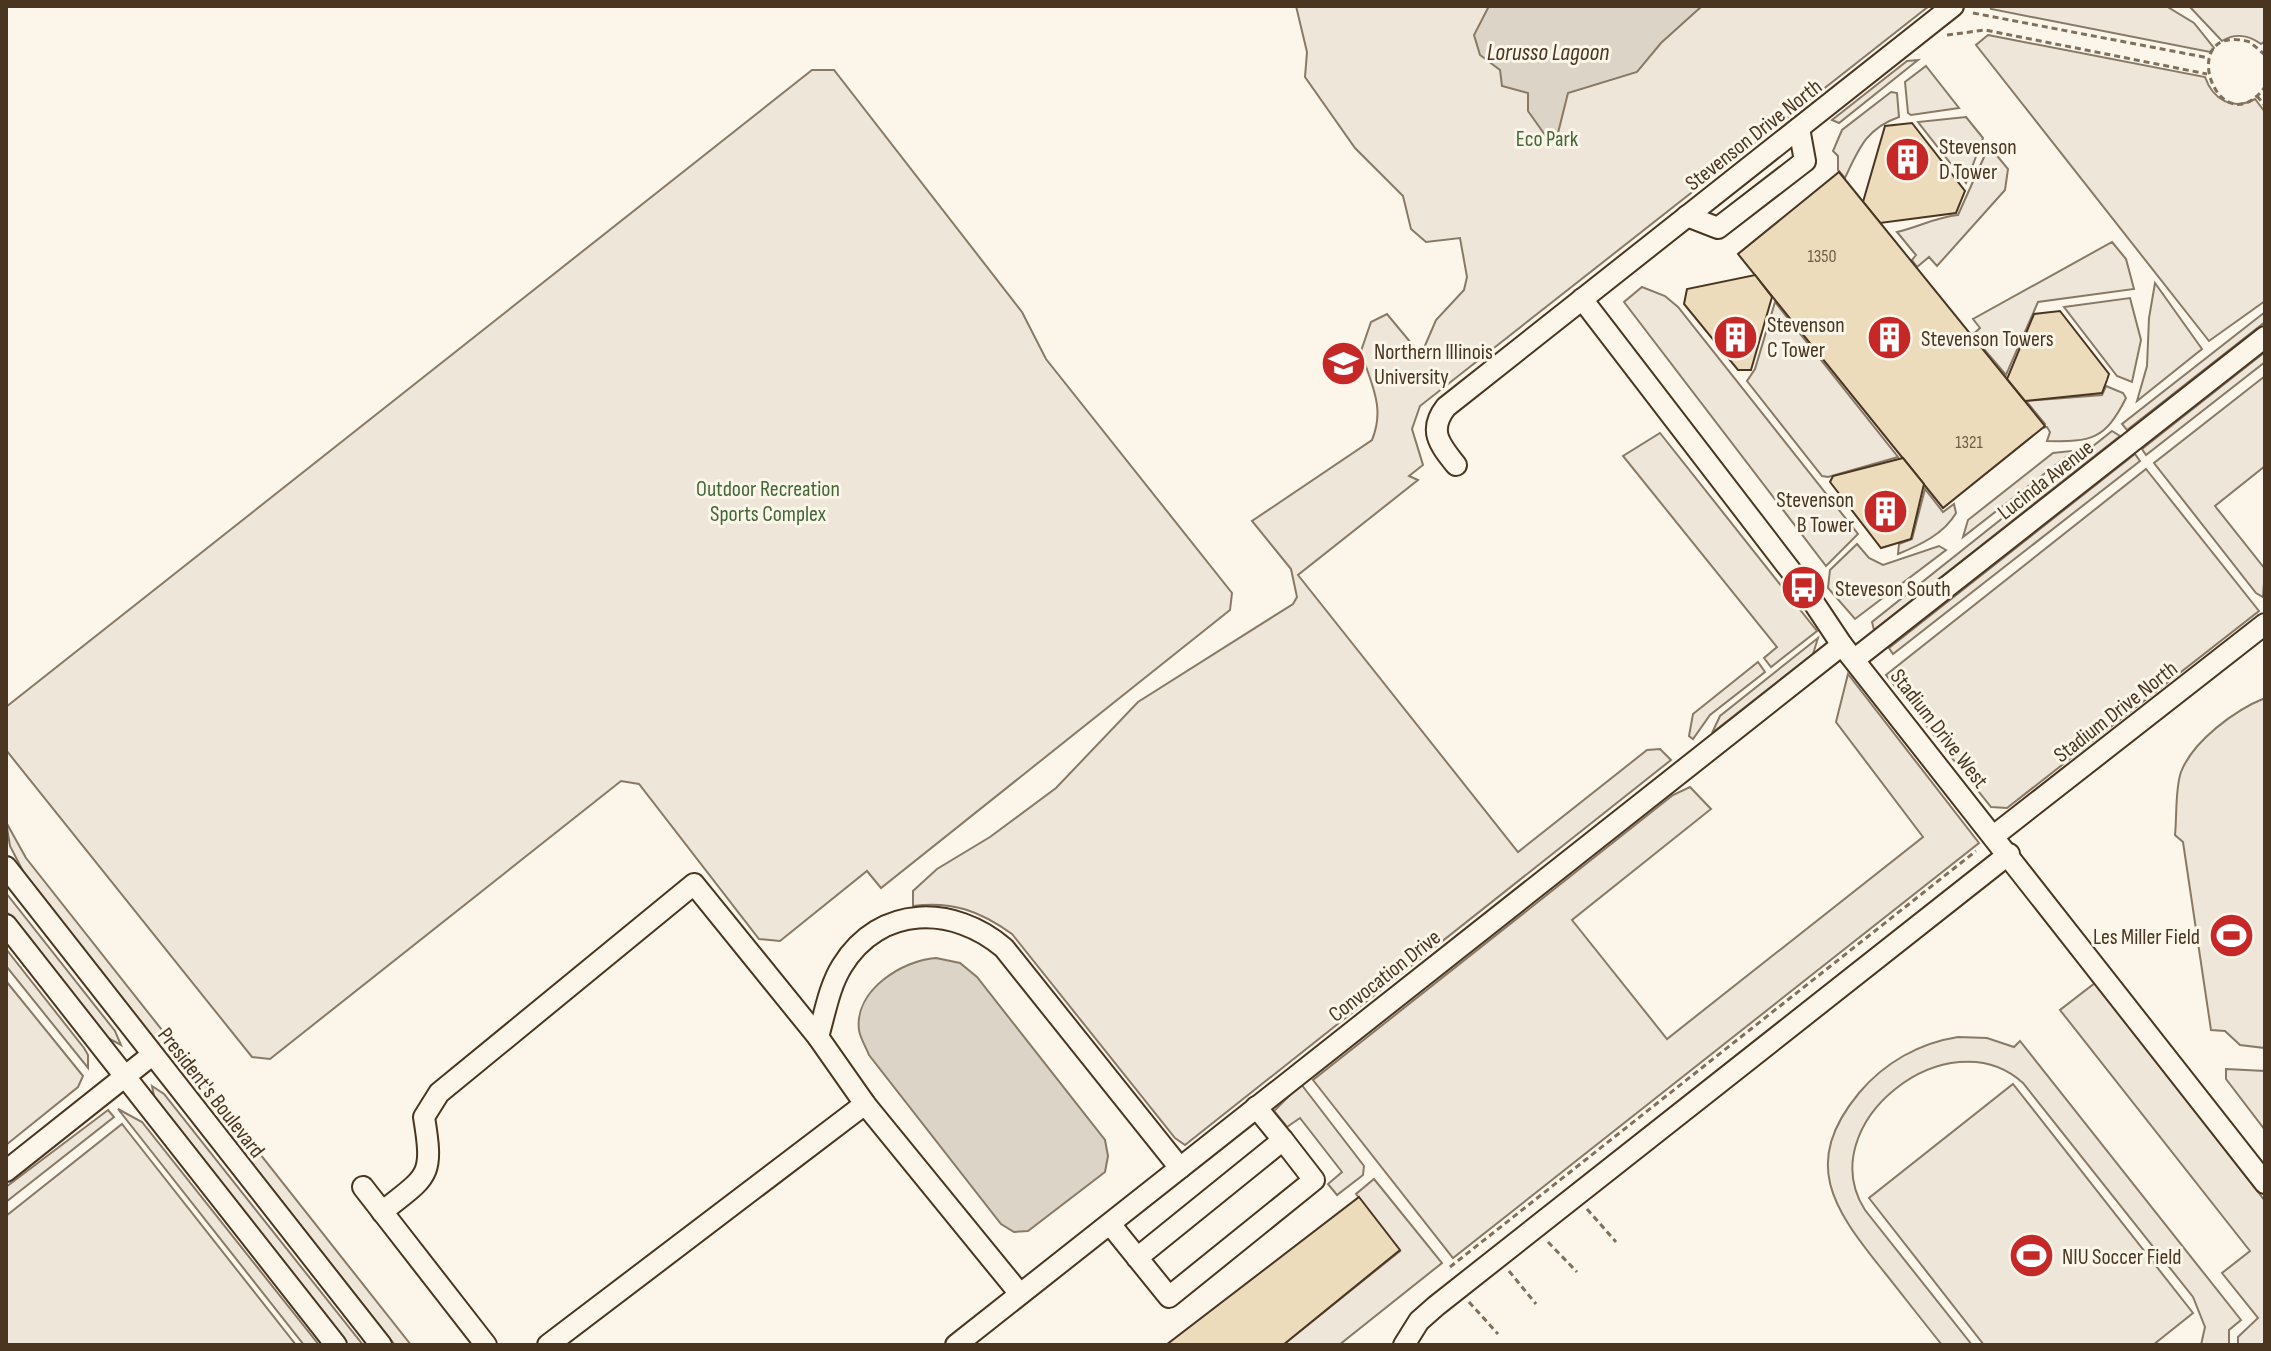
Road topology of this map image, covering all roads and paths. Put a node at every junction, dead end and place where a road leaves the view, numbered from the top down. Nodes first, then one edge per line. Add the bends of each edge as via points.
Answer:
1 (1953, 6) edge
2 (1973, 13) dead end
3 (1944, 36) dead end
4 (2265, 55) edge
5 (2209, 58) junction
6 (2207, 74) junction
7 (2265, 87) edge
8 (2257, 96) junction
9 (2265, 106) edge
10 (1799, 128) junction
11 (1687, 216) junction
12 (1582, 299) junction
13 (2265, 337) edge
14 (1456, 465) dead end
15 (2265, 624) edge
16 (1849, 652) junction
17 (1995, 835) junction
18 (1976, 851) dead end
19 (2009, 854) junction
20 (6, 867) edge
21 (6, 925) edge
22 (818, 1037) junction
23 (152, 1055) junction
24 (124, 1077) junction
25 (865, 1104) junction
26 (1256, 1107) junction
27 (1283, 1140) junction
28 (1180, 1168) junction
29 (6, 1171) edge
30 (2265, 1183) edge
31 (363, 1187) dead end
32 (1584, 1206) dead end
33 (382, 1212) junction
34 (1110, 1224) junction
35 (1543, 1236) dead end
36 (1616, 1242) dead end
37 (1137, 1258) junction
38 (1450, 1267) dead end
39 (1506, 1268) dead end
40 (1577, 1272) dead end
41 (1020, 1294) junction
42 (1466, 1299) dead end
43 (1536, 1304) dead end
44 (1498, 1334) dead end
45 (336, 1345) edge
46 (381, 1345) edge
47 (486, 1345) edge
48 (548, 1345) edge
49 (956, 1345) edge
50 (1404, 1345) edge

1 - 10 street, Stevenson Drive North
2 - 5 path
3 - 6 path via 1985,30
4 - 5 path via 2250,42 2234,39 2219,45
5 - 6 path
6 - 8 path via 2221,97 2239,102
7 - 8 path
8 - 9 path
10 - 11 street, Stevenson Drive North
10 - 11 street via 1805,161 1718,228
11 - 12 street, Stevenson Drive North
12 - 14 street, Stevenson Drive North via 1436,420 1434,432
12 - 16 street, Stadium Drive West
13 - 16 street, Lucinda Avenue
15 - 17 street, Stadium Drive North
16 - 17 street, Stadium Drive West
16 - 26 street, Convocation Drive
17 - 19 street, Stadium Drive West
18 - 38 path
19 - 30 street, Stadium Drive West
19 - 50 street via 1452,1293 1419,1321
20 - 23 street, President's Boulevard
21 - 24 street
22 - 25 street
22 - 28 street via 841,968 875,932 926,915 965,922 1004,948
22 - 33 street via 694,884 439,1093 424,1117 430,1160 423,1179
23 - 24 street
23 - 46 street, President's Boulevard
24 - 29 street
24 - 45 street
25 - 41 street
25 - 48 street
26 - 27 street
26 - 28 street, Convocation Drive
27 - 37 street
27 - 37 street via 1314,1180 1169,1297
28 - 34 street, Convocation Drive
31 - 33 street
32 - 36 path
33 - 47 street
34 - 37 street
34 - 41 street, Convocation Drive
35 - 40 path
39 - 43 path
41 - 49 street, Convocation Drive
42 - 44 path

